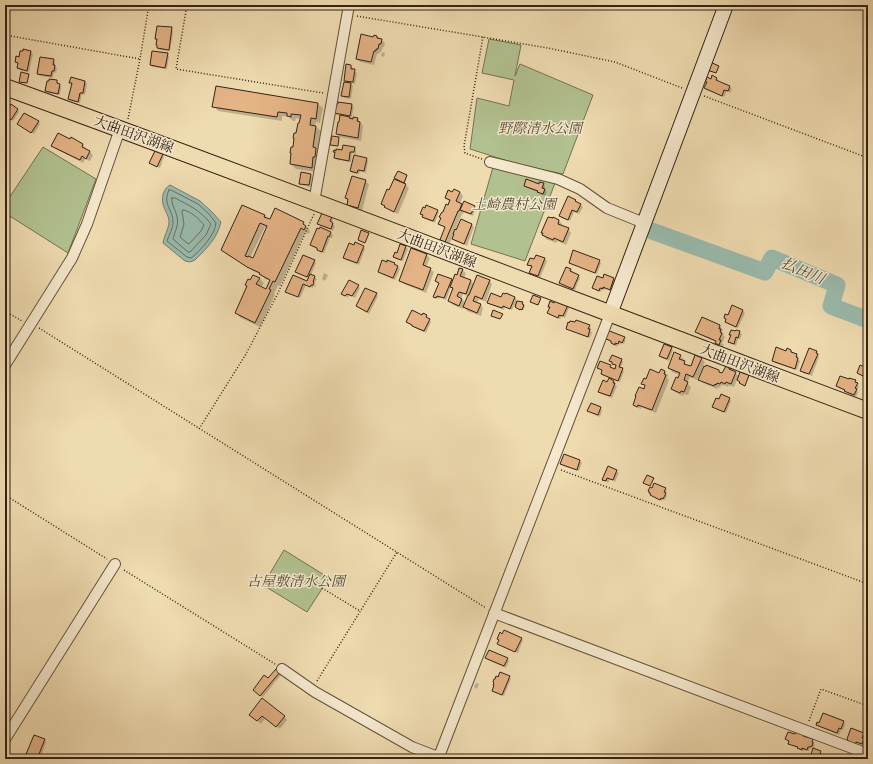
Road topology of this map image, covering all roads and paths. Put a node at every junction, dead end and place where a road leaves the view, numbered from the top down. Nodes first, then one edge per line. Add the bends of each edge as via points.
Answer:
1 (149, 5) edge
2 (187, 5) edge
3 (726, 5) edge
4 (348, 10) edge
5 (5, 35) edge
6 (484, 37) junction
7 (140, 59) junction
8 (5, 88) edge
9 (693, 92) junction
10 (333, 95) junction
11 (123, 130) junction
12 (868, 158) edge
13 (490, 162) joint
14 (317, 203) junction
15 (644, 223) junction
16 (5, 311) edge
17 (610, 314) junction
18 (30, 325) junction
19 (5, 365) edge
20 (868, 411) edge
21 (198, 429) junction
22 (552, 466) junction
23 (5, 495) edge
24 (397, 552) junction
25 (115, 564) junction
26 (868, 584) edge
27 (322, 588) dead end
28 (360, 611) junction
29 (494, 613) junction
30 (282, 669) joint
31 (311, 689) junction
32 (868, 706) edge
33 (806, 730) junction
34 (5, 739) edge
35 (868, 754) edge
36 (438, 758) edge

1 - 7 path
2 - 10 path via 176,69
3 - 9 street
4 - 6 path
4 - 10 street
5 - 7 path
6 - 9 path via 615,62
6 - 13 path via 464,146 465,153
7 - 11 path
8 - 11 main road, 大曲田沢湖線
9 - 12 path
9 - 15 street
10 - 14 street
11 - 14 main road, 大曲田沢湖線
11 - 18 street via 72,258
13 - 15 street via 558,179 580,189 607,208
14 - 17 main road, 大曲田沢湖線
14 - 21 path via 278,293 246,354
15 - 17 street
16 - 18 path
17 - 20 main road, 大曲田沢湖線
17 - 22 street
18 - 19 street
18 - 21 path
21 - 24 path
22 - 26 path
22 - 29 street
23 - 25 path
24 - 28 path
24 - 29 path
25 - 30 path
25 - 34 street
27 - 28 path
28 - 31 path
29 - 33 street
29 - 36 street
30 - 31 street
31 - 36 street via 412,747
32 - 33 path via 821,689
33 - 35 street

